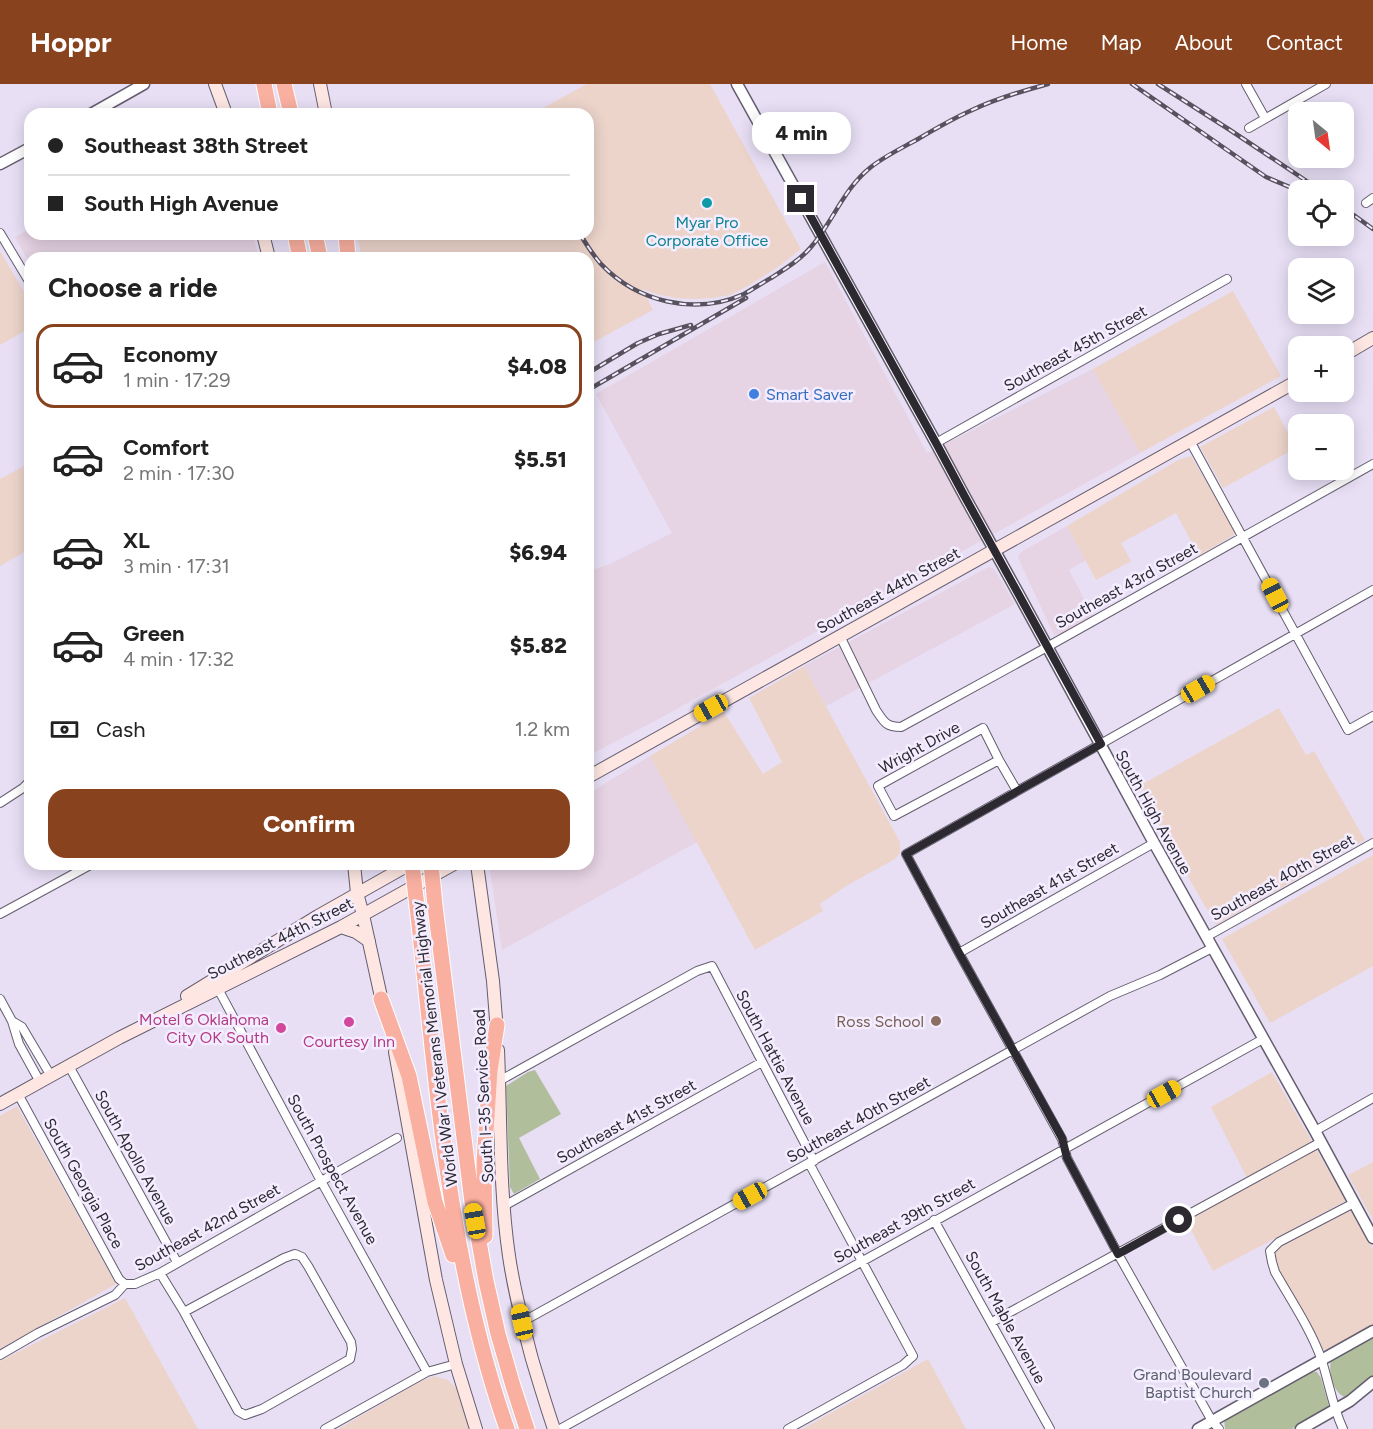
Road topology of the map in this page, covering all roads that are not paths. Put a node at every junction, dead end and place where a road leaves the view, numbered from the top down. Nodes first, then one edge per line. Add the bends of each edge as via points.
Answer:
1 (144, 84) edge
2 (215, 84) edge
3 (264, 84) edge
4 (284, 84) edge
5 (320, 84) edge
6 (737, 84) edge
7 (1246, 84) edge
8 (1326, 84) edge
9 (102, 108) edge
10 (224, 108) edge
11 (269, 108) edge
12 (290, 108) edge
13 (325, 108) edge
14 (1265, 118) junction
15 (1249, 128) dead end
16 (24, 151) edge
17 (0, 164) edge
18 (0, 233) edge
19 (24, 273) edge
20 (1227, 279) dead end
21 (1373, 338) edge
22 (1354, 349) edge
23 (1288, 386) edge
24 (1190, 441) junction
25 (936, 443) junction
26 (1373, 464) edge
27 (1243, 536) junction
28 (994, 550) junction
29 (1373, 590) edge
30 (1296, 634) junction
31 (840, 636) junction
32 (1047, 646) junction
33 (1373, 716) edge
34 (1101, 744) junction
35 (999, 759) junction
36 (594, 774) edge
37 (24, 787) edge
38 (1017, 791) junction
39 (0, 803) edge
40 (1154, 843) junction
41 (1373, 843) edge
42 (81, 870) edge
43 (355, 870) edge
44 (400, 870) edge
45 (412, 870) edge
46 (431, 870) edge
47 (442, 870) edge
48 (478, 870) edge
49 (357, 893) junction
50 (0, 914) edge
51 (363, 915) junction
52 (341, 927) junction
53 (1206, 937) junction
54 (369, 941) junction
55 (1212, 948) junction
56 (959, 953) junction
57 (215, 984) junction
58 (0, 999) edge
59 (381, 999) junction
60 (497, 1025) junction
61 (1263, 1039) junction
62 (1014, 1050) junction
63 (762, 1062) junction
64 (69, 1065) junction
65 (46, 1079) junction
66 (499, 1081) junction
67 (18, 1094) junction
68 (1373, 1098) edge
69 (0, 1104) edge
70 (1316, 1131) junction
71 (397, 1138) dead end
72 (1321, 1142) junction
73 (1065, 1149) junction
74 (812, 1162) junction
75 (321, 1182) junction
76 (1354, 1203) junction
77 (504, 1206) junction
78 (934, 1220) junction
79 (1373, 1238) edge
80 (1118, 1254) junction
81 (862, 1260) junction
82 (177, 1262) junction
83 (160, 1273) junction
84 (486, 1281) junction
85 (125, 1284) junction
86 (472, 1308) junction
87 (184, 1312) junction
88 (522, 1322) junction
89 (992, 1322) junction
90 (1373, 1331) edge
91 (0, 1355) edge
92 (1321, 1359) junction
93 (456, 1364) junction
94 (427, 1372) junction
95 (1373, 1382) edge
96 (1335, 1411) junction
97 (1216, 1425) edge
98 (325, 1429) edge
99 (476, 1429) edge
100 (507, 1429) edge
101 (527, 1429) edge
102 (554, 1429) edge
103 (560, 1429) edge
104 (788, 1429) edge
105 (1050, 1429) edge
106 (1197, 1429) edge
107 (1301, 1429) edge
108 (1343, 1429) edge

1 - 9 street
2 - 10 main road
3 - 11 highway
4 - 12 highway
5 - 13 main road
6 - 25 street, South High Avenue
7 - 14 street
8 - 14 street
14 - 15 street
16 - 17 street
18 - 19 street
20 - 25 street, Southeast 45th Street
21 - 22 main road
23 - 24 main road, Southeast 44th Street
24 - 27 street
24 - 28 main road, Southeast 44th Street
25 - 28 street, South High Avenue
26 - 27 street, Southeast 43rd Street
27 - 30 street
27 - 32 street, Southeast 43rd Street
28 - 31 main road, Southeast 44th Street
28 - 32 street, South High Avenue
29 - 30 street
30 - 33 street via 1348,730
30 - 34 street
31 - 32 street, Southeast 43rd Street via 876,710 891,727 901,727
31 - 36 main road, Southeast 44th Street
32 - 34 street, South High Avenue
34 - 38 street
34 - 40 street, South High Avenue
35 - 35 street, Wright Drive via 983,728 878,786 894,816
35 - 38 street, Wright Drive
37 - 39 street
38 - 56 street via 906,854
40 - 53 street, South High Avenue
40 - 56 street, Southeast 41st Street
41 - 53 street, Southeast 40th Street
42 - 50 street
43 - 49 main road
44 - 49 main road, Southeast 44th Street
45 - 86 highway, World War I Veterans Memorial Highway, bridge via 447,1168
46 - 84 highway, World War I Veterans Memorial Highway, bridge via 471,1202
47 - 51 main road, Southeast 44th Street
48 - 60 main road, South I-35 Service Road
49 - 51 main road
49 - 57 main road, Southeast 44th Street
51 - 52 main road, Southeast 44th Street
51 - 54 main road
52 - 54 main road
52 - 57 main road, Southeast 44th Street
53 - 55 street, South High Avenue
54 - 59 main road
55 - 61 street, South High Avenue
55 - 62 street, Southeast 40th Street via 1110,996
56 - 62 street
57 - 64 main road, Southeast 44th Street
57 - 75 street, South Prospect Avenue
58 - 65 street via 12,1021 22,1028
59 - 86 highway via 409,1076 435,1202
59 - 93 main road via 395,1051 436,1280
60 - 66 main road, South I-35 Service Road
60 - 84 highway via 484,1162
61 - 70 street, South High Avenue
61 - 73 street, Southeast 39th Street
62 - 73 street
62 - 74 street, Southeast 40th Street
63 - 66 street, South Hattie Avenue via 712,966
63 - 74 street, South Hattie Avenue
63 - 77 street, Southeast 41st Street
64 - 65 main road, Southeast 44th Street
64 - 82 street, South Apollo Avenue
65 - 67 main road, Southeast 44th Street
66 - 77 main road, South I-35 Service Road
67 - 69 main road, Southeast 44th Street
67 - 85 street, South Georgia Place
68 - 70 street
70 - 72 street, South High Avenue
71 - 75 street, Southeast 42nd Street
72 - 76 street, South High Avenue
72 - 80 street
73 - 78 street, Southeast 39th Street
73 - 80 street
74 - 81 street, South Hattie Avenue
74 - 88 street, Southeast 40th Street
75 - 82 street, Southeast 42nd Street
75 - 94 street, South Prospect Avenue
76 - 79 street, South High Avenue
76 - 92 street via 1279,1242 1270,1251 1275,1272 1310,1331
77 - 88 main road, South I-35 Service Road
78 - 81 street, Southeast 39th Street
78 - 89 street, South Mable Avenue
80 - 89 street
80 - 97 street
81 - 103 street, Southeast 39th Street
81 - 104 street, South Hattie Avenue via 913,1356
82 - 83 street, Southeast 42nd Street
83 - 85 street, Southeast 42nd Street
83 - 87 street
84 - 101 highway, World War I Veterans Memorial Highway
85 - 91 street, Southeast 42nd Street via 115,1295
86 - 100 highway, World War I Veterans Memorial Highway
87 - 87 street via 235,1406 245,1415 350,1359 351,1342 308,1266 295,1254
88 - 102 main road, South I-35 Service Road
89 - 105 street, South Mable Avenue
90 - 92 street
92 - 96 street
92 - 97 street
93 - 94 street
93 - 99 main road
94 - 98 street
95 - 96 street
96 - 107 street
96 - 108 street
97 - 106 street

